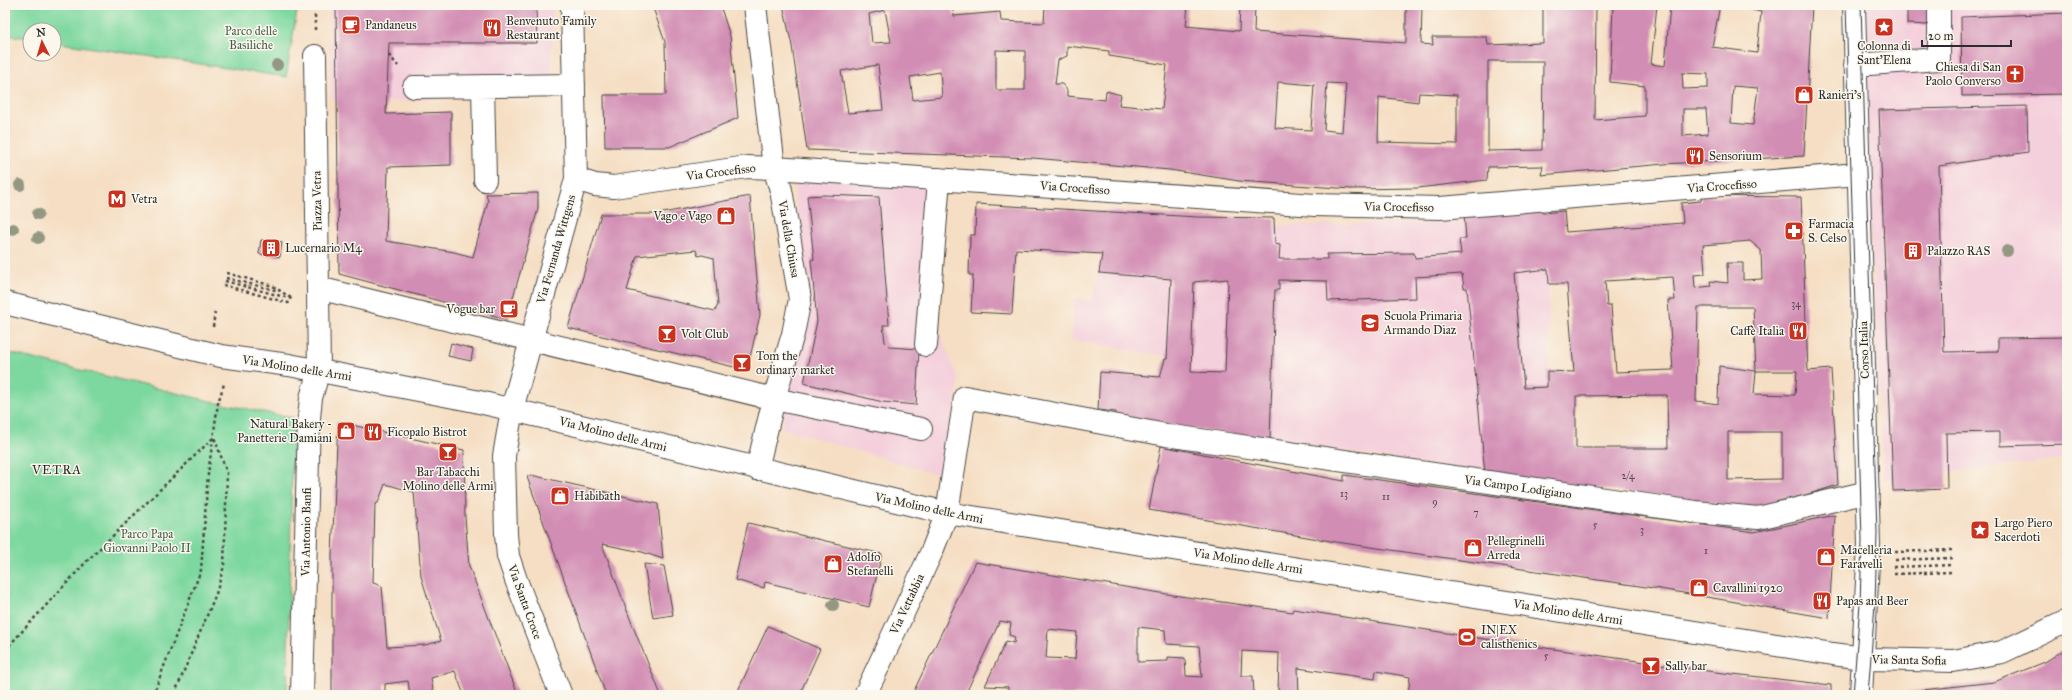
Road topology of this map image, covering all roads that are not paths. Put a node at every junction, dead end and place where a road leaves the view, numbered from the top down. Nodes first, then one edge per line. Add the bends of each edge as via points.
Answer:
1 (572, 5) edge
2 (755, 5) edge
3 (1854, 5) edge
4 (1939, 5) edge
5 (314, 56) dead end
6 (1855, 65) junction
7 (574, 85) junction
8 (483, 86) junction
9 (414, 87) dead end
10 (774, 168) junction
11 (1858, 174) junction
12 (576, 179) junction
13 (939, 179) junction
14 (485, 180) dead end
15 (318, 288) junction
16 (5, 303) edge
17 (531, 340) junction
18 (926, 345) dead end
19 (318, 370) junction
20 (774, 399) junction
21 (512, 409) junction
22 (920, 429) dead end
23 (757, 469) junction
24 (1868, 492) junction
25 (947, 513) junction
26 (2067, 621) edge
27 (1864, 659) junction
28 (302, 695) edge
29 (561, 695) edge
30 (865, 695) edge
31 (1862, 695) edge

1 - 7 street, Via Fernanda Wittgens
2 - 10 street, Via della Chiusa
3 - 6 street, Corso Italia
4 - 6 street via 1939,59
5 - 15 street, Piazza Vetra
6 - 11 street, Corso Italia
7 - 8 street
7 - 12 street, Via Fernanda Wittgens
8 - 9 street
8 - 14 street
10 - 12 street, Via Crocefisso via 747,167 614,187
10 - 13 street, Via Crocefisso
10 - 20 street, Via della Chiusa via 781,190 800,299 793,334
11 - 13 street, Via Crocefisso via 1440,208 1315,205
11 - 24 street, Corso Italia
12 - 17 street, Via Fernanda Wittgens
13 - 18 street
15 - 17 street
15 - 19 street, Piazza Vetra
16 - 19 street, Via Molino delle Armi via 221,356
17 - 20 street
17 - 21 street, Via Fernanda Wittgens
19 - 21 street, Via Molino delle Armi
19 - 28 street, Via Antonio Banfi via 309,418
20 - 22 street
20 - 23 street, Via della Chiusa
21 - 23 street, Via Molino delle Armi
21 - 29 street, Via Santa Croce via 504,456 508,556
23 - 25 street, Via Molino delle Armi
24 - 25 street, Via Campo Lodigiano via 1758,518 1679,510 1166,435 965,397
24 - 27 street, Corso Italia via 1869,544
25 - 27 street, Via Molino delle Armi
25 - 30 street, Via Vettabbia
26 - 27 street, Via Santa Sofia via 2002,652 1953,661
27 - 31 street, Corso Italia

